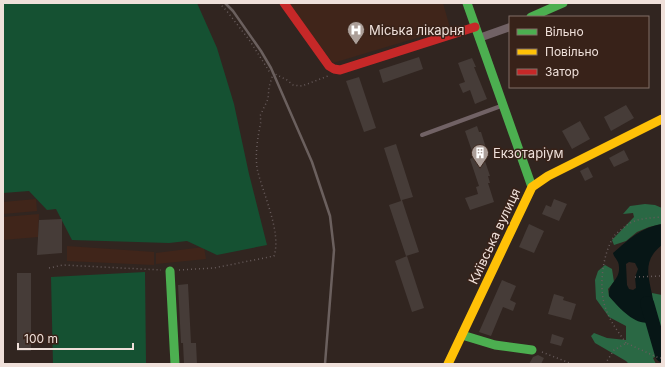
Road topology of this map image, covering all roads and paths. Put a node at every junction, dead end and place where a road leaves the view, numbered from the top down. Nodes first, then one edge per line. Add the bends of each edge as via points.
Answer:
1 (219, 3) edge
2 (284, 3) edge
3 (467, 3) edge
4 (563, 3) edge
5 (534, 16) edge
6 (475, 27) junction
7 (509, 27) edge
8 (479, 38) junction
9 (338, 69) junction
10 (273, 74) junction
11 (504, 105) junction
12 (662, 119) edge
13 (422, 135) dead end
14 (532, 187) junction
15 (662, 217) edge
16 (274, 256) dead end
17 (170, 270) dead end
18 (662, 276) edge
19 (635, 277) dead end
20 (462, 335) junction
21 (626, 343) junction
22 (532, 350) joint
23 (661, 358) edge
24 (175, 364) edge
25 (448, 364) edge
26 (572, 364) edge
27 (605, 364) edge

1 - 10 path
2 - 9 street via 329,66
3 - 6 street
4 - 5 street
6 - 8 street
6 - 9 street
7 - 8 street
8 - 11 street
9 - 10 path via 331,75 302,86 293,85
10 - 16 path via 268,99 260,116 256,155 276,235
11 - 13 lane
11 - 14 street
12 - 14 street, Київська вулиця via 548,176
14 - 20 street, Київська вулиця
15 - 21 path via 646,218 628,224 615,235 608,250 602,275 604,302 611,322
17 - 24 street
18 - 19 path
20 - 22 street via 495,345
20 - 25 street, Київська вулиця
21 - 23 path
21 - 27 path via 614,350
22 - 26 path via 544,352

